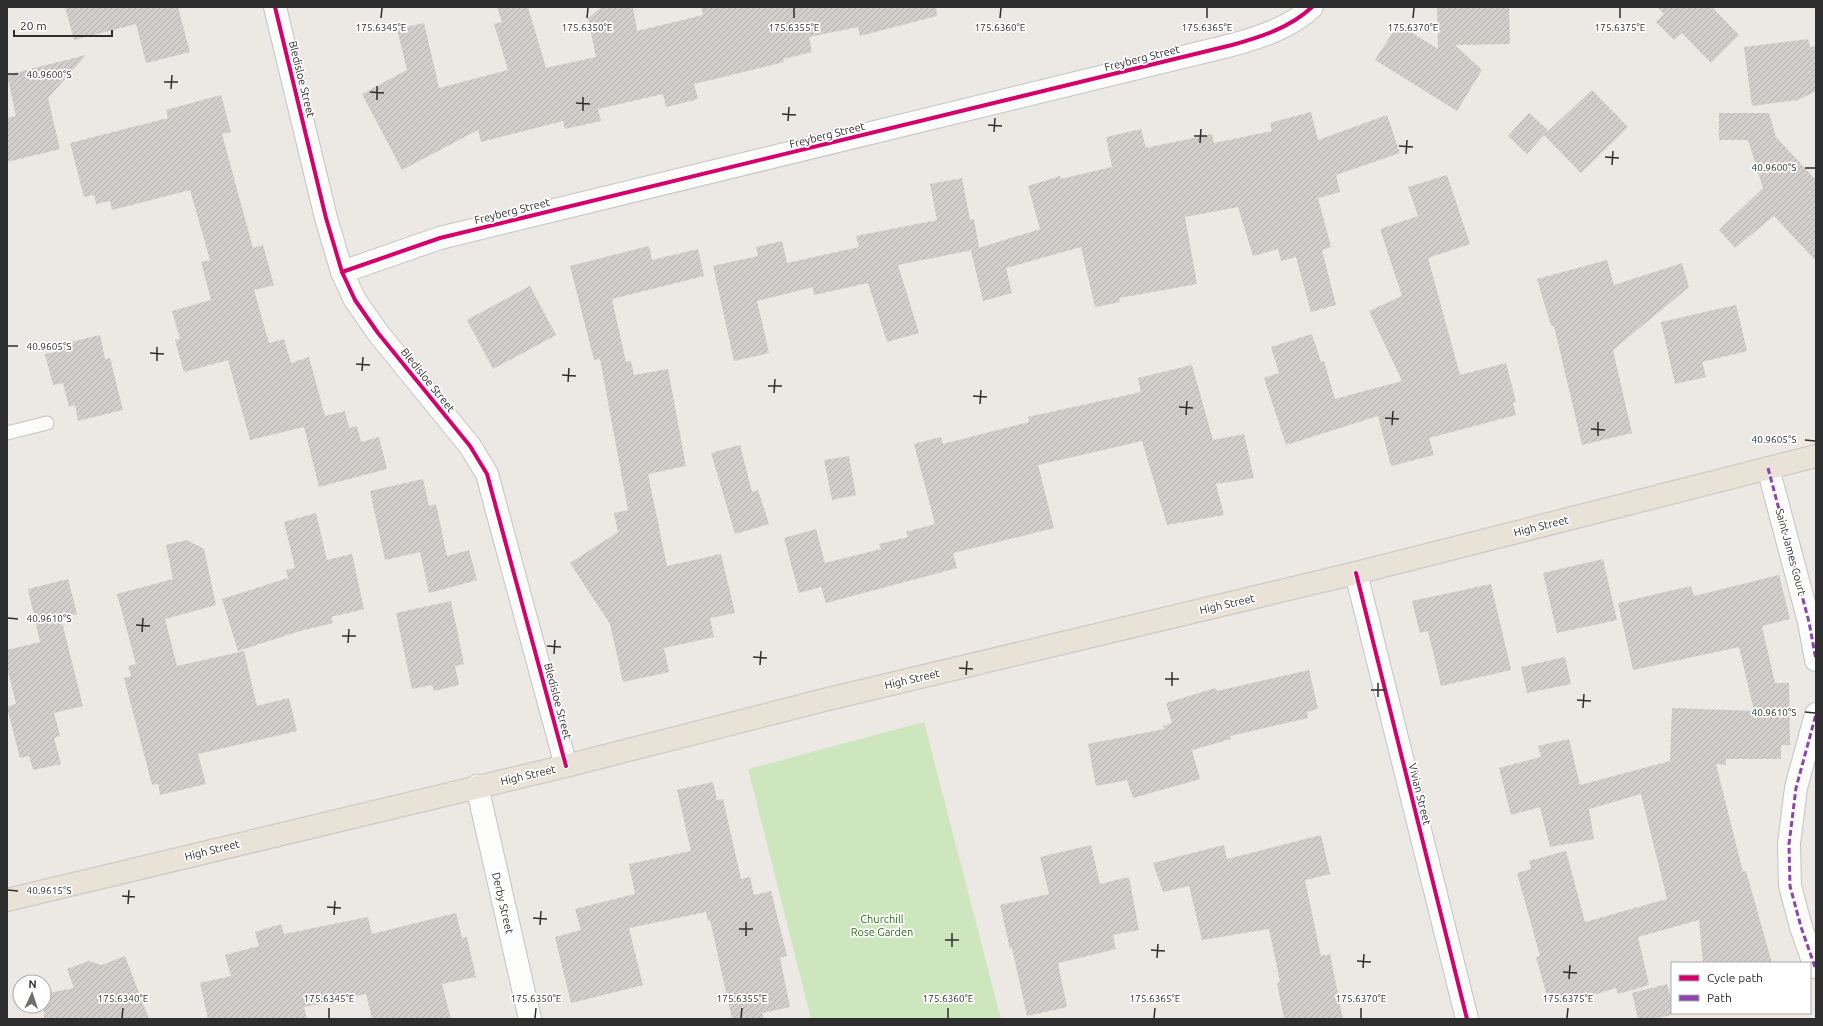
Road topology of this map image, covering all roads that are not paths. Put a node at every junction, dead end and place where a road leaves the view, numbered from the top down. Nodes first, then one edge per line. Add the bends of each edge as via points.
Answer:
1 (275, 7) edge
2 (1312, 7) edge
3 (342, 272) junction
4 (47, 423) dead end
5 (7, 433) edge
6 (1816, 456) edge
7 (1768, 468) junction
8 (1356, 573) junction
9 (1816, 660) edge
10 (1816, 714) edge
11 (566, 766) junction
12 (477, 786) junction
13 (7, 900) edge
14 (1815, 967) edge
15 (530, 1019) edge
16 (1467, 1019) edge

1 - 3 street, Bledisloe Street via 326,218
2 - 3 street, Freyberg Street via 1270,34 1232,45 440,238
3 - 11 street, Bledisloe Street via 356,300 378,332 470,446 487,474
4 - 5 lane
6 - 7 highway, High Street
7 - 8 highway, High Street
7 - 9 street, Saint James Court via 1809,622
8 - 11 highway, High Street via 824,700
8 - 16 street, Vivian Street
10 - 14 street via 1796,788 1789,844 1790,886
11 - 12 highway, High Street
12 - 13 highway, High Street
12 - 15 street, Derby Street

